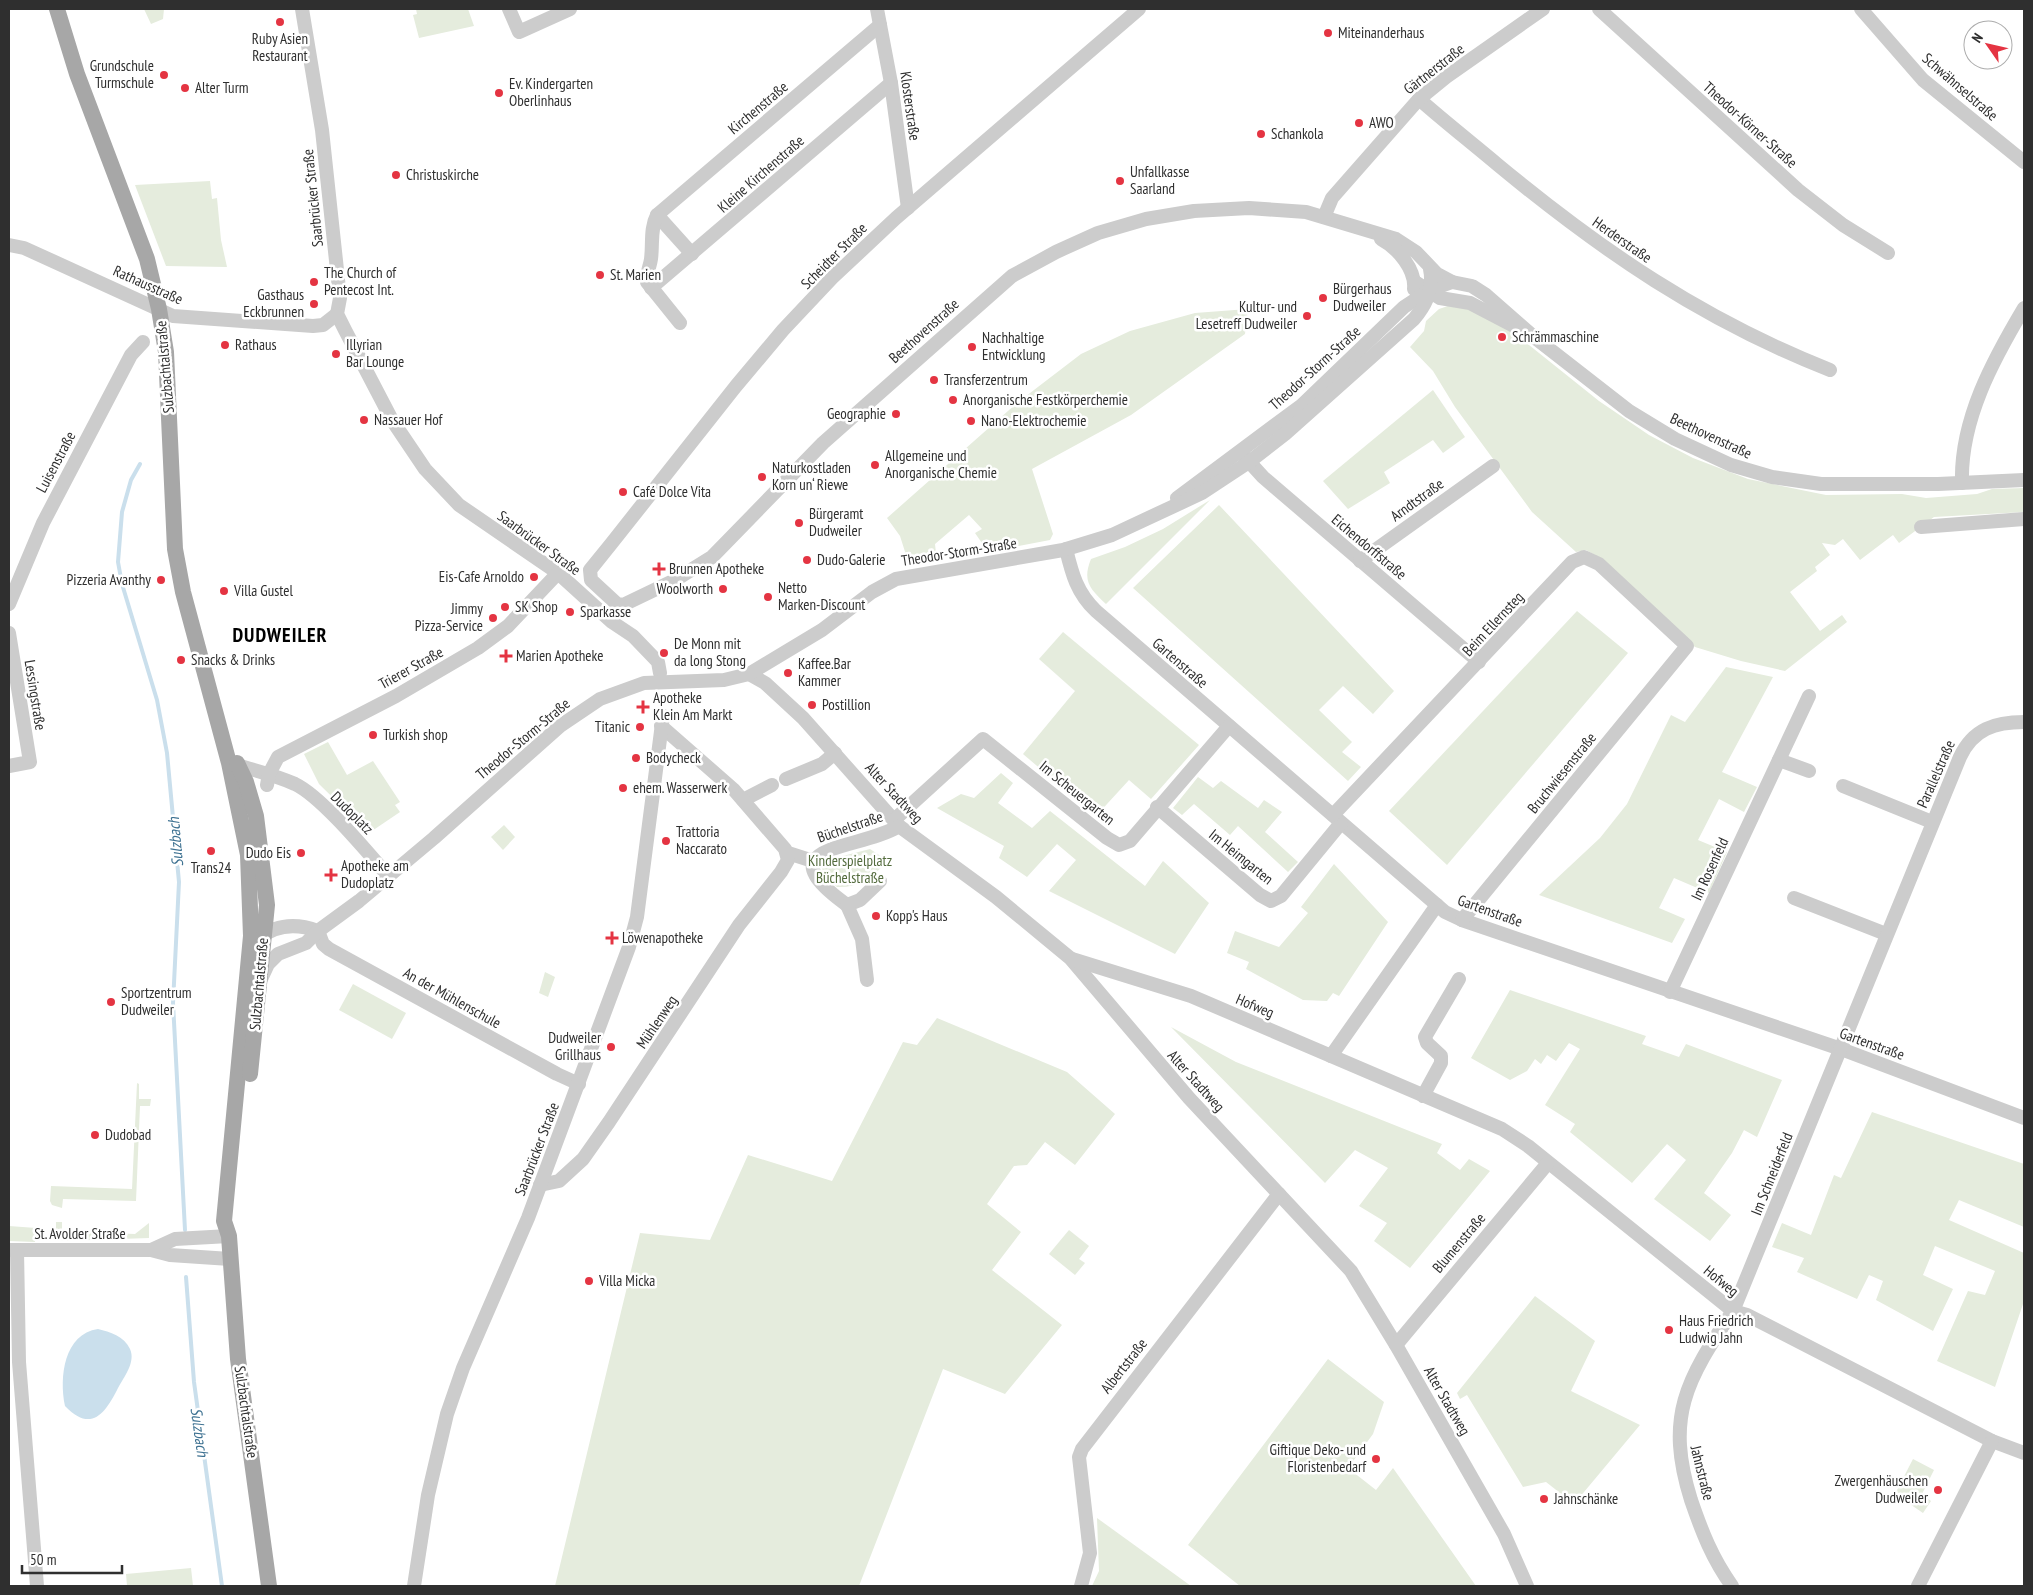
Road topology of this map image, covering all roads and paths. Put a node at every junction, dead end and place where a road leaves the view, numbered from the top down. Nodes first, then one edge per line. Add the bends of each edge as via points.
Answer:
1 (58, 9) edge
2 (302, 9) edge
3 (509, 9) edge
4 (570, 9) edge
5 (877, 9) edge
6 (1139, 9) edge
7 (1543, 9) edge
8 (1599, 9) edge
9 (1861, 9) edge
10 (880, 26) junction
11 (891, 83) junction
12 (1419, 99) junction
13 (2024, 162) edge
14 (908, 208) junction
15 (657, 215) junction
16 (1324, 217) junction
17 (1362, 229) junction
18 (9, 245) edge
19 (1888, 253) dead end
20 (692, 254) junction
21 (1430, 269) junction
22 (1415, 282) junction
23 (1452, 282) junction
24 (651, 288) junction
25 (1430, 290) junction
26 (1447, 300) junction
27 (1404, 307) junction
28 (2024, 308) edge
29 (159, 309) junction
30 (337, 314) junction
31 (1414, 318) junction
32 (680, 323) dead end
33 (1534, 337) junction
34 (143, 342) dead end
35 (1830, 370) dead end
36 (1245, 457) junction
37 (1493, 466) dead end
38 (2024, 480) edge
39 (1962, 483) junction
40 (2024, 519) edge
41 (1921, 527) dead end
42 (1066, 549) junction
43 (1360, 561) junction
44 (593, 567) joint
45 (558, 573) junction
46 (9, 604) edge
47 (9, 633) edge
48 (1687, 646) joint
49 (1479, 662) junction
50 (660, 672) dead end
51 (749, 674) junction
52 (1809, 696) dead end
53 (2024, 722) edge
54 (1229, 726) junction
55 (835, 753) junction
56 (1779, 760) junction
57 (234, 764) junction
58 (9, 766) edge
59 (1809, 771) dead end
60 (268, 779) junction
61 (786, 779) dead end
62 (772, 785) dead end
63 (1843, 786) dead end
64 (743, 800) junction
65 (1157, 808) junction
66 (248, 815) junction
67 (1337, 819) junction
68 (1932, 822) junction
69 (897, 823) junction
70 (788, 856) junction
71 (813, 861) junction
72 (389, 876) junction
73 (880, 882) dead end
74 (1794, 898) dead end
75 (847, 905) junction
76 (1436, 905) junction
77 (256, 907) junction
78 (1462, 920) junction
79 (286, 926) junction
80 (318, 931) junction
81 (264, 934) junction
82 (1886, 934) junction
83 (250, 949) junction
84 (288, 950) junction
85 (1070, 958) junction
86 (1459, 979) dead end
87 (261, 980) junction
88 (867, 980) dead end
89 (1670, 992) junction
90 (1841, 1050) junction
91 (1331, 1056) junction
92 (579, 1084) junction
93 (1423, 1096) junction
94 (2024, 1118) edge
95 (1548, 1163) junction
96 (540, 1185) junction
97 (1279, 1194) junction
98 (229, 1236) junction
99 (13, 1250) edge
100 (151, 1250) junction
101 (230, 1259) junction
102 (1733, 1312) junction
103 (1396, 1345) junction
104 (1992, 1441) junction
105 (2024, 1450) edge
106 (37, 1586) edge
107 (269, 1586) edge
108 (414, 1586) edge
109 (1081, 1586) edge
110 (1527, 1586) edge
111 (1732, 1586) edge
112 (1918, 1586) edge

1 - 29 main road, Sulzbachtalstraße via 77,74 147,259
2 - 30 street, Saarbrücker Straße via 322,130 340,298
3 - 4 street via 519,32
5 - 10 street, Klosterstraße
6 - 14 street, Scheidter Straße
7 - 12 street, Gärtnerstraße
8 - 19 street, Theodor-Körner-Straße via 1798,190 1843,225
9 - 13 street, Schwähnselstraße via 1923,80
10 - 11 street, Klosterstraße
10 - 15 street, Kirchenstraße
11 - 14 street, Klosterstraße
11 - 20 street, Kleine Kirchenstraße
12 - 16 street, Gärtnerstraße via 1332,198
12 - 35 street, Herderstraße via 1536,196 1645,276 1753,337
14 - 44 street, Scheidter Straße via 832,278 783,330
15 - 20 street
15 - 24 street via 646,274
16 - 17 street, Beethovenstraße
16 - 44 street, Beethovenstraße via 1306,212 1249,208 1194,211 1146,219 1098,233 1012,276 823,443 727,544 689,572 623,606 591,580 589,575
17 - 21 street, Beethovenstraße via 1405,244
17 - 22 street, Beethovenstraße via 1387,242 1400,254
18 - 29 street, Rathausstraße via 24,248
20 - 24 street, Kleine Kirchenstraße
21 - 23 street, Beethovenstraße
21 - 25 street
22 - 25 street, Beethovenstraße
22 - 27 street
23 - 25 street
23 - 33 street, Beethovenstraße via 1472,286 1486,295
24 - 32 street
25 - 26 street, Beethovenstraße
25 - 27 street, Theodor-Storm-Straße
25 - 31 street
26 - 31 street via 1438,302
26 - 33 street, Beethovenstraße via 1470,303
27 - 36 street, Theodor-Storm-Straße
28 - 39 street via 1979,397 1966,447
29 - 30 street, Rathausstraße via 181,318 313,326 323,325
29 - 57 main road, Sulzbachtalstraße via 166,352 175,550 222,737
30 - 45 street, Saarbrücker Straße via 425,469 459,505
31 - 36 street, Theodor-Storm-Straße via 1318,406
33 - 39 street, Beethovenstraße via 1629,411 1675,439 1731,465 1772,477 1821,484
34 - 46 street, Luisenstraße via 131,355 43,523
36 - 42 street, Theodor-Storm-Straße via 1202,493 1112,535
36 - 43 street, Eichendorffstraße via 1262,477
37 - 43 street, Arndtstraße
38 - 39 street, Beethovenstraße
40 - 41 street
42 - 51 street, Theodor-Storm-Straße via 896,579 872,592 822,630
42 - 54 street, Gartenstraße via 1076,585 1089,604
43 - 49 street, Eichendorffstraße
45 - 50 street, Saarbrücker Straße via 647,649 658,662
45 - 60 street, Trierer Straße via 508,626 478,648 396,696 283,754 274,763
47 - 58 street, Lessingstraße via 30,762
48 - 49 street, Beim Ellernsteg via 1599,564 1584,557 1572,562
48 - 78 street, Bruchwiesenstraße
49 - 67 street, Beim Ellernsteg
51 - 55 street, Alter Stadtweg via 776,692
51 - 72 street, Theodor-Storm-Straße via 724,680 644,682 600,699 560,726
52 - 56 street, Im Rosenfeld
53 - 68 street, Parallelstraße via 1993,725 1973,736 1960,757
54 - 65 street, Im Scheuergarten
54 - 67 street, Gartenstraße
55 - 61 street via 822,764
55 - 69 street, Alter Stadtweg
56 - 59 street
56 - 89 street, Im Rosenfeld
57 - 60 street
57 - 66 main road, Sulzbachtalstraße
60 - 66 street, Trierer Straße
60 - 72 street, Dudoplatz via 286,780 313,797
62 - 64 street
63 - 68 street, Parallelstraße
64 - 70 street
64 - 92 street, Saarbrücker Straße via 662,721 637,916 618,980
65 - 67 street, Im Heimgarten via 1271,901 1281,896
65 - 69 street, Im Scheuergarten via 1130,841 1119,845 983,738
66 - 77 main road, Sulzbachtalstraße via 248,855
67 - 76 street, Gartenstraße
68 - 82 street, Parallelstraße
69 - 71 street, Büchelstraße via 886,834 825,850
69 - 85 street, Alter Stadtweg via 996,897
70 - 71 street, Büchelstraße
70 - 96 street, Mühlenweg via 781,872 739,925 583,1159 559,1181
71 - 75 street, Büchelstraße via 812,870 817,878
72 - 80 street, Theodor-Storm-Straße
73 - 75 street via 860,900
74 - 82 street
75 - 88 street, Büchelstraße via 862,939
76 - 78 street, Gartenstraße
76 - 91 street
77 - 79 street
77 - 81 main road, Sulzbachtalstraße
77 - 83 main road, Sulzbachtalstraße
78 - 89 street, Gartenstraße
79 - 80 street via 306,926
79 - 81 street
80 - 84 street, Theodor-Storm-Straße via 306,943
80 - 92 street, An der Mühlenschule via 323,944 329,949
81 - 83 street
81 - 84 street
81 - 87 main road, Sulzbachtalstraße
82 - 90 street, Parallelstraße
83 - 98 main road, Sulzbachtalstraße via 224,1221
84 - 87 street, Theodor-Storm-Straße via 268,964
85 - 91 street, Hofweg via 1191,996
85 - 97 street, Alter Stadtweg via 1189,1098
86 - 93 street via 1425,1037 1441,1056 1441,1063
87 - 98 main road, Sulzbachtalstraße via 235,1220
89 - 90 street, Gartenstraße
90 - 94 street, Gartenstraße
90 - 102 street, Im Schneiderfeld
91 - 93 street, Hofweg
92 - 96 street, Saarbrücker Straße
93 - 95 street, Hofweg via 1502,1130
95 - 102 street, Hofweg
95 - 103 street, Blumenstraße
96 - 108 street, Saarbrücker Straße via 447,1414 428,1495
97 - 103 street, Alter Stadtweg via 1351,1271
97 - 109 street, Albertstraße via 1082,1449 1079,1457 1090,1552
98 - 100 street, St. Avolder Straße via 175,1239
98 - 101 main road, Sulzbachtalstraße
99 - 100 street, St. Avolder Straße
99 - 106 street
100 - 101 street, St. Avolder Straße
101 - 107 main road, Sulzbachtalstraße via 238,1359
102 - 104 street, Hofweg via 1747,1315
102 - 111 street, Jahnstraße via 1700,1362 1687,1390 1680,1414 1678,1442 1684,1476 1703,1537
103 - 110 street, Alter Stadtweg via 1504,1534
104 - 105 street, Hofweg
104 - 112 street

